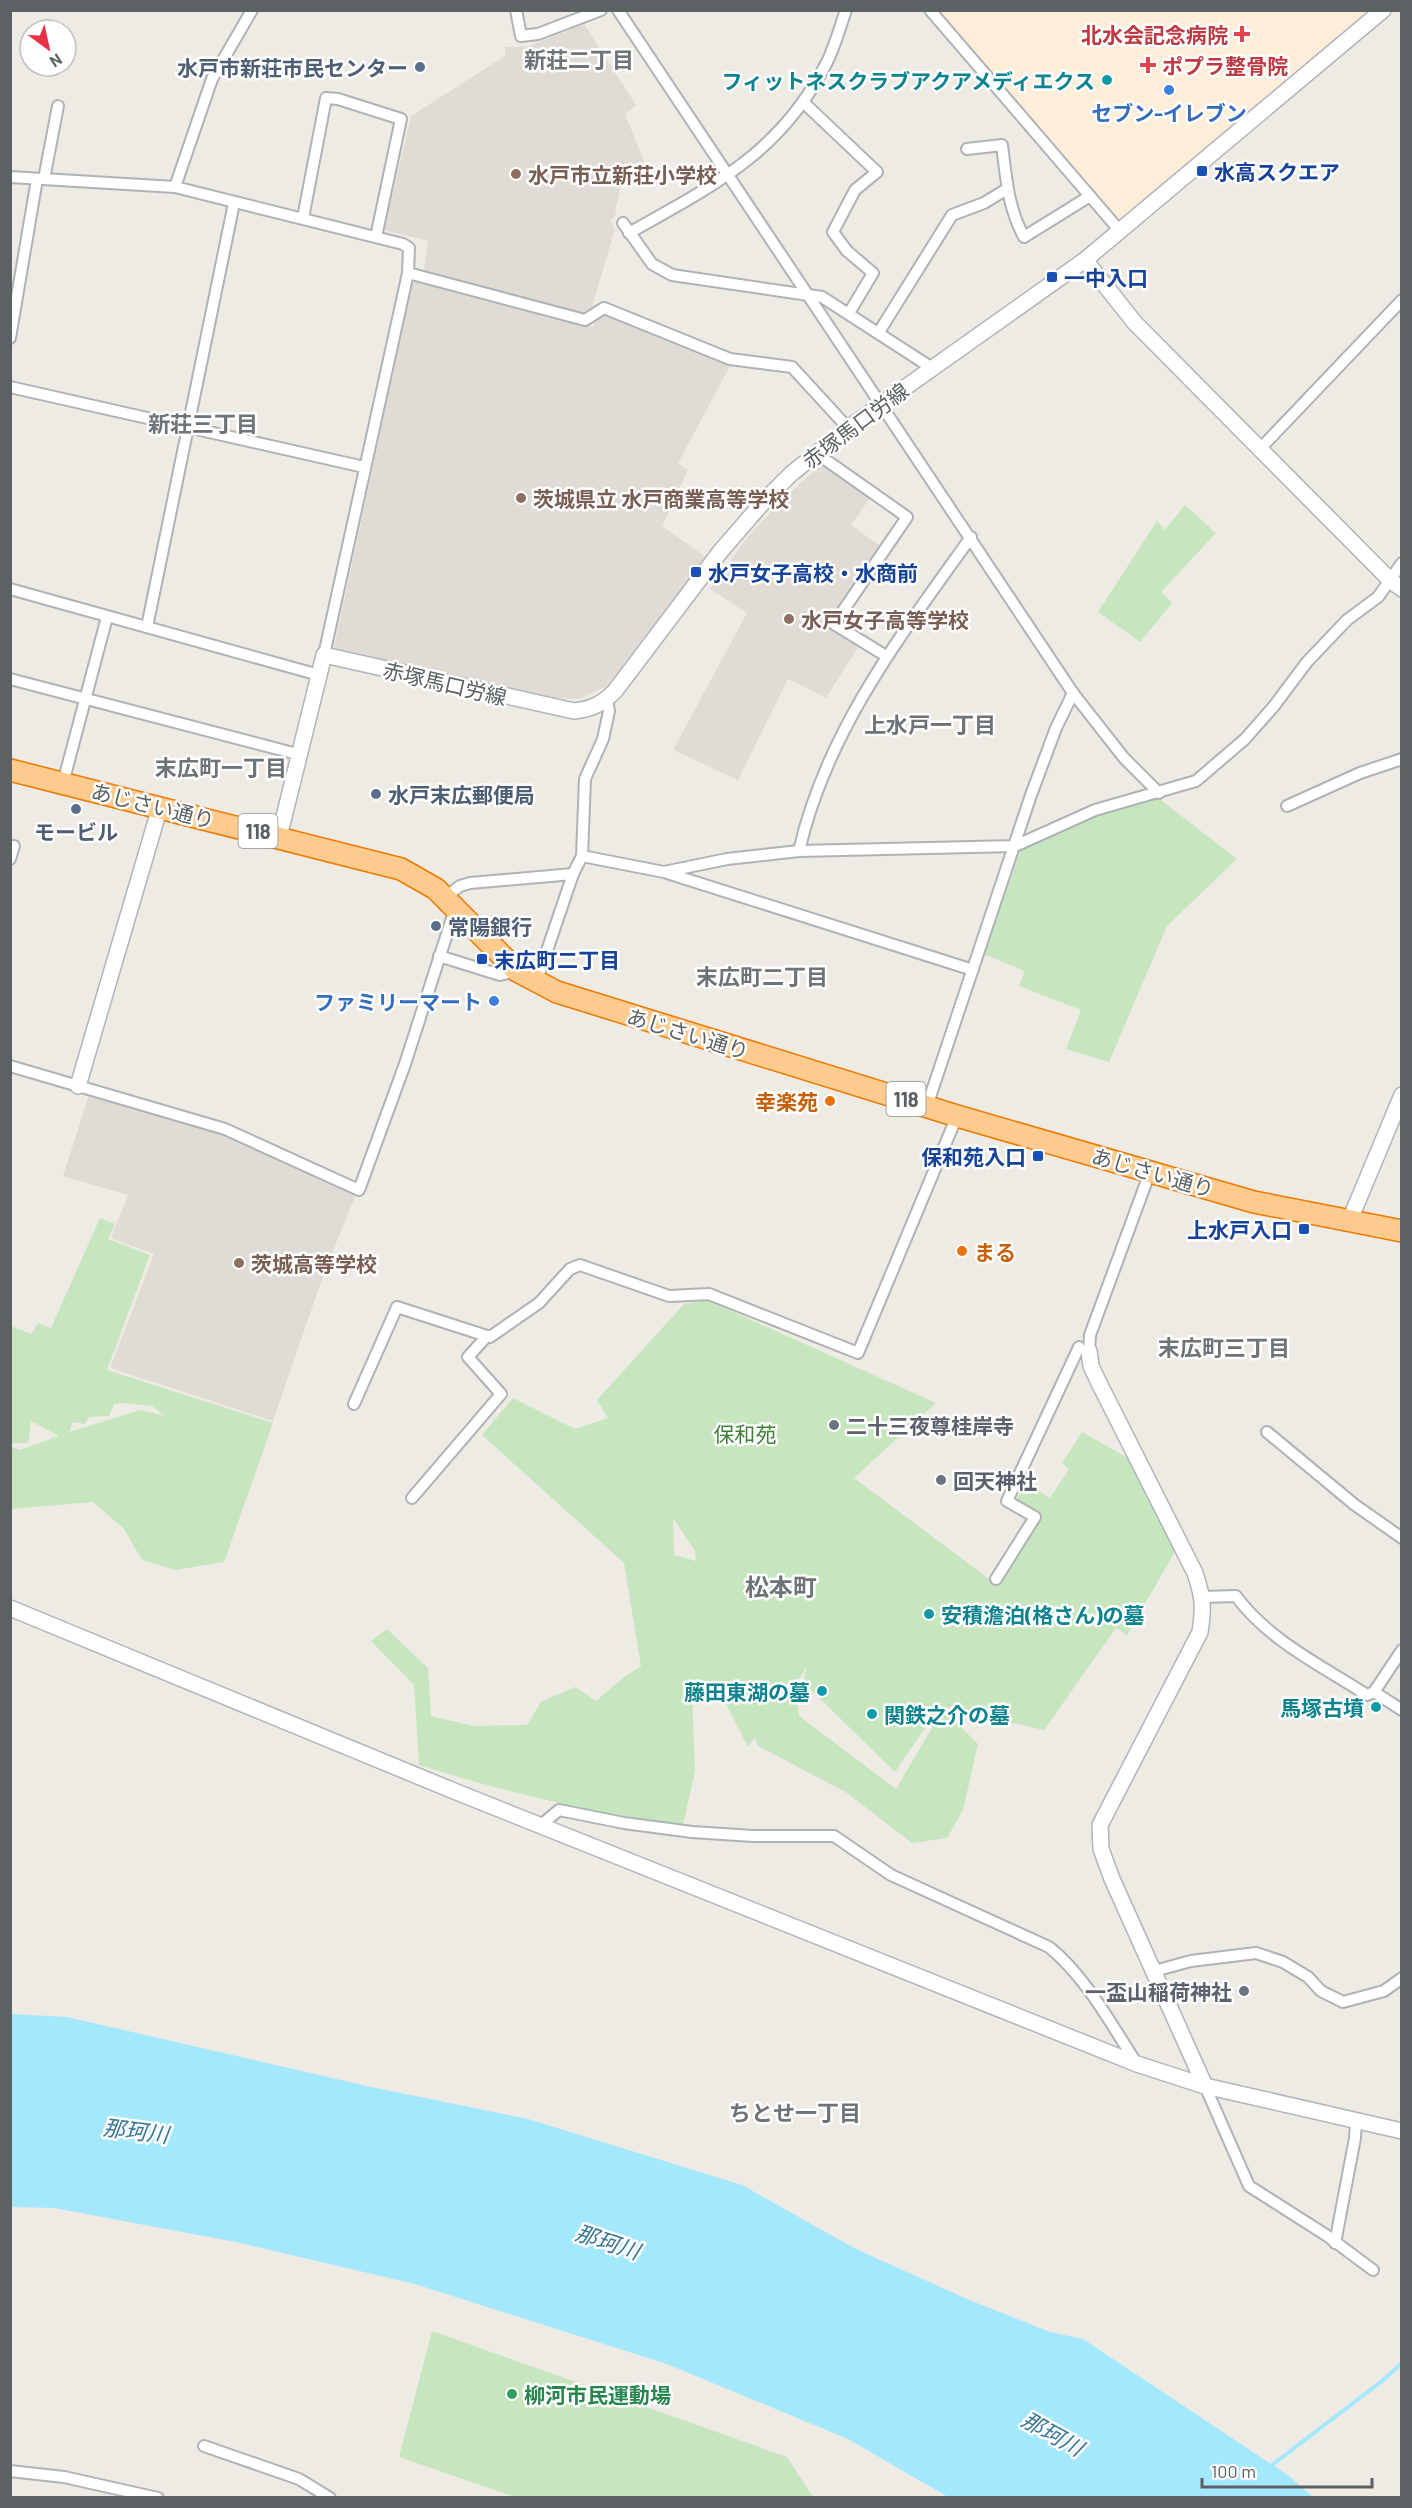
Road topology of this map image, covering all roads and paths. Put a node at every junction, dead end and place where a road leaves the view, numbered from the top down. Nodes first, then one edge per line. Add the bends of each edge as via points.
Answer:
1 (252, 10) edge
2 (516, 10) edge
3 (601, 10) edge
4 (618, 10) edge
5 (846, 10) edge
6 (930, 10) edge
7 (1383, 10) edge
8 (803, 102) junction
9 (58, 106) dead end
10 (967, 148) dead end
11 (730, 175) junction
12 (10, 177) edge
13 (41, 179) junction
14 (175, 187) junction
15 (1007, 189) junction
16 (1090, 196) junction
17 (234, 203) junction
18 (303, 218) junction
19 (623, 223) dead end
20 (1120, 231) junction
21 (629, 233) junction
22 (376, 237) junction
23 (1085, 260) junction
24 (408, 273) junction
25 (810, 296) junction
26 (1401, 300) edge
27 (849, 313) junction
28 (879, 332) junction
29 (10, 338) edge
30 (932, 368) junction
31 (10, 387) edge
32 (882, 404) junction
33 (189, 427) junction
34 (848, 428) junction
35 (1259, 450) junction
36 (816, 453) junction
37 (364, 467) junction
38 (971, 537) junction
39 (1401, 563) edge
40 (1396, 585) edge
41 (10, 589) edge
42 (107, 617) junction
43 (147, 627) junction
44 (324, 655) junction
45 (886, 656) junction
46 (320, 675) junction
47 (10, 679) edge
48 (1073, 693) junction
49 (84, 699) junction
50 (607, 700) junction
51 (297, 754) junction
52 (1401, 759) edge
53 (10, 770) edge
54 (63, 783) junction
55 (1160, 793) junction
56 (1287, 806) dead end
57 (160, 807) junction
58 (279, 837) junction
59 (14, 846) dead end
60 (1015, 846) junction
61 (799, 851) junction
62 (582, 856) junction
63 (10, 859) edge
64 (664, 872) junction
65 (573, 874) junction
66 (450, 903) junction
67 (439, 956) junction
68 (973, 970) junction
69 (517, 971) junction
70 (536, 983) junction
71 (10, 1066) edge
72 (78, 1086) junction
73 (1401, 1095) edge
74 (927, 1106) junction
75 (957, 1116) junction
76 (1150, 1172) junction
77 (1349, 1222) junction
78 (1401, 1232) edge
79 (487, 1336) junction
80 (1084, 1349) junction
81 (354, 1404) dead end
82 (1267, 1432) dead end
83 (411, 1498) dead end
84 (1401, 1538) edge
85 (996, 1579) dead end
86 (1203, 1597) junction
87 (10, 1608) edge
88 (1401, 1650) edge
89 (1374, 1692) junction
90 (1401, 1710) edge
91 (541, 1825) junction
92 (1154, 1971) junction
93 (1401, 1978) edge
94 (1137, 2064) junction
95 (1205, 2086) junction
96 (1356, 2121) junction
97 (1401, 2131) edge
98 (1335, 2243) junction
99 (1373, 2270) dead end
100 (204, 2446) dead end
101 (10, 2471) edge
102 (142, 2496) edge
103 (158, 2498) edge
104 (330, 2498) edge

1 - 14 street via 212,79
2 - 3 street via 521,36 538,34
4 - 11 street
5 - 8 street via 827,61
6 - 16 street
7 - 20 street, 赤塚馬口労線
8 - 11 street via 761,150
8 - 27 street via 877,172 855,190 833,232 847,252 873,273
9 - 13 street
10 - 15 street via 1002,145
11 - 21 street
11 - 25 street
12 - 13 street
13 - 14 street
13 - 29 street
14 - 17 street
15 - 16 street via 1015,221 1024,237
15 - 28 street via 952,215
16 - 20 street
17 - 18 street
17 - 33 street
18 - 22 street
18 - 22 street via 326,98 338,99 401,119
19 - 21 street
20 - 23 street, 赤塚馬口労線
21 - 25 street via 652,264 672,275
22 - 24 street via 409,249
23 - 30 street, 赤塚馬口労線
23 - 35 street via 1130,317
24 - 34 street via 585,320 604,308 730,359 792,367
24 - 37 street
25 - 27 street via 822,297
25 - 32 street
26 - 35 street
27 - 28 street
28 - 30 street
30 - 32 street, 赤塚馬口労線
31 - 33 street
32 - 34 street, 赤塚馬口労線
32 - 38 street
33 - 37 street
33 - 43 street
34 - 36 street, 赤塚馬口労線
35 - 40 street
36 - 45 street via 907,517 834,624
36 - 50 street, 赤塚馬口労線 via 765,500 720,552
37 - 44 street
38 - 45 street
38 - 48 street
39 - 40 street
40 - 55 street via 1347,620 1306,662 1245,739 1196,782
41 - 42 street
42 - 43 street
42 - 49 street
43 - 46 street
44 - 46 street
44 - 50 street, 赤塚馬口労線 via 574,711 589,710
45 - 61 street via 824,770
46 - 51 street
47 - 49 street
48 - 55 street via 1124,758
48 - 60 street via 1056,728
49 - 51 street
49 - 54 street
50 - 62 street via 609,711 603,739 585,779
51 - 58 street
52 - 56 street
53 - 54 highway, あじさい通り / 118
54 - 57 highway, あじさい通り / 118
55 - 60 street via 1095,810
57 - 58 highway, あじさい通り / 118
57 - 72 street
58 - 66 highway, あじさい通り / 118 via 388,864 416,876
59 - 63 street
60 - 61 street
60 - 68 street
61 - 64 street via 727,859
62 - 64 street
62 - 65 street
64 - 68 street
65 - 66 street via 470,883 460,886
65 - 70 street
66 - 67 street
66 - 69 highway, あじさい通り / 118
67 - 69 street via 500,975
67 - 72 street via 359,1190 225,1129
68 - 74 street
69 - 70 highway, あじさい通り / 118
70 - 74 highway, あじさい通り / 118
71 - 72 street
73 - 77 street
74 - 75 highway, あじさい通り / 118
75 - 76 highway, あじさい通り / 118
75 - 79 street via 858,1353 709,1294 669,1296 580,1265 570,1269 539,1303
76 - 77 highway, あじさい通り / 118 via 1254,1202
76 - 80 street
77 - 78 highway, あじさい通り / 118
79 - 81 street via 397,1307
79 - 83 street via 468,1357 501,1394
80 - 85 street via 1007,1501 1035,1517
80 - 86 street via 1195,1573
82 - 84 street
86 - 89 street via 1236,1596 1251,1616 1282,1640 1366,1695
86 - 92 street via 1200,1632 1100,1825 1101,1849
87 - 91 street
88 - 89 street
89 - 90 street
91 - 94 street
91 - 94 street via 559,1810 692,1832 834,1836 891,1875 1049,1947 1079,1977
92 - 93 street via 1191,1961 1256,1953 1283,1962 1308,1977 1321,1991 1343,2002 1384,1991
92 - 95 street
94 - 95 street
95 - 96 street
95 - 98 street via 1249,2186
96 - 97 street
96 - 98 street
98 - 99 street
100 - 104 street via 299,2479
101 - 102 street via 64,2477
102 - 103 street

